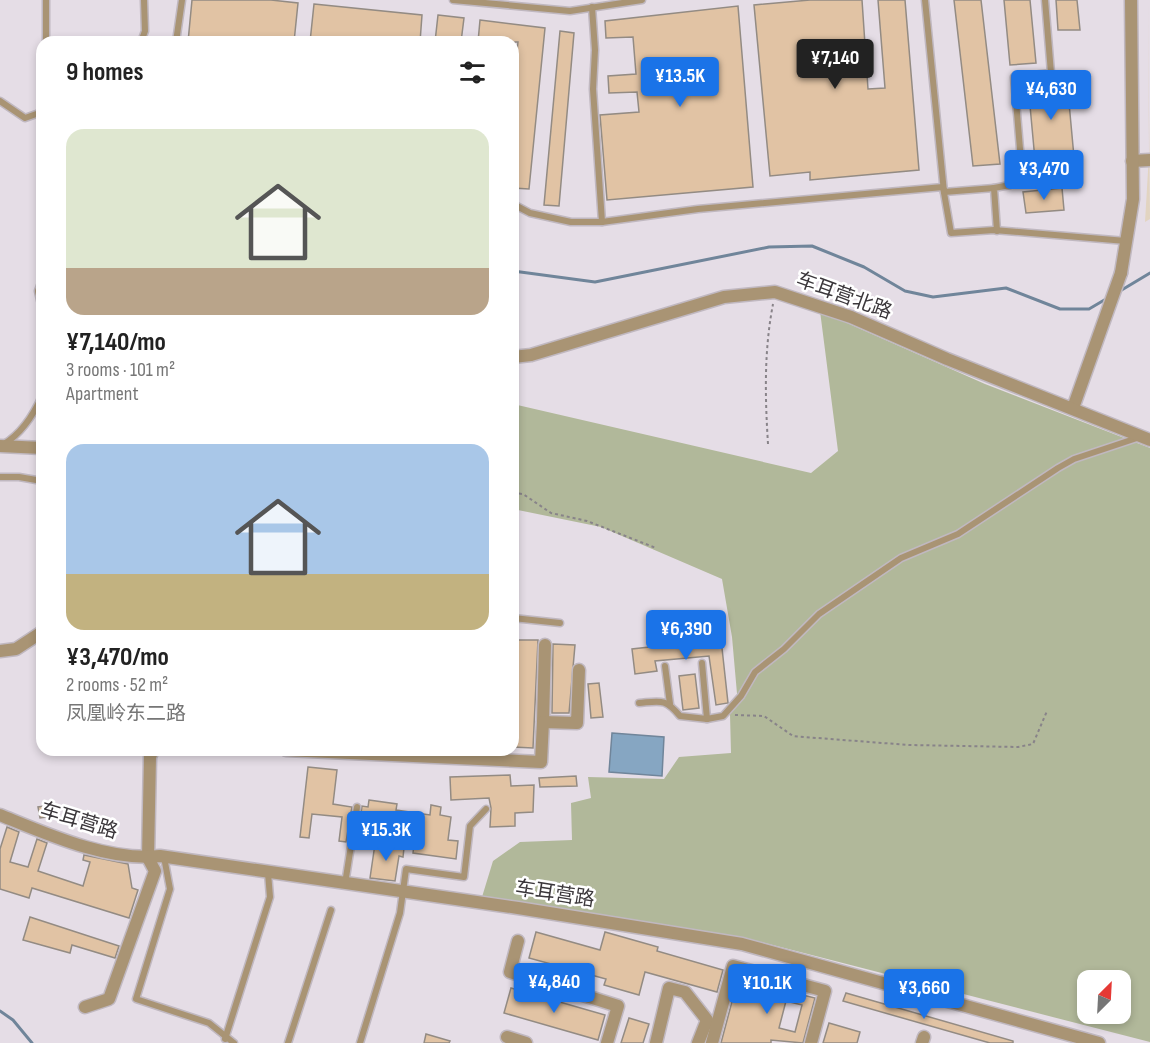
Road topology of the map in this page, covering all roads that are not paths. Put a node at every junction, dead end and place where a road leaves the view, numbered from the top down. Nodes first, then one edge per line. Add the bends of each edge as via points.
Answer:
1 (46, 0) edge
2 (144, 0) edge
3 (182, 0) edge
4 (453, 0) edge
5 (642, 0) edge
6 (925, 0) edge
7 (1045, 0) edge
8 (1131, 0) edge
9 (605, 3) edge
10 (592, 7) junction
11 (46, 36) edge
12 (143, 36) edge
13 (177, 36) edge
14 (0, 101) edge
15 (36, 114) edge
16 (1132, 160) junction
17 (1150, 160) edge
18 (994, 188) junction
19 (944, 192) junction
20 (519, 207) edge
21 (602, 222) junction
22 (997, 231) junction
23 (1126, 241) junction
24 (519, 356) edge
25 (1073, 408) junction
26 (36, 409) edge
27 (1145, 438) edge
28 (2, 446) edge
29 (36, 448) edge
30 (0, 477) edge
31 (36, 480) edge
32 (519, 619) edge
33 (560, 623) dead end
34 (36, 636) edge
35 (545, 645) dead end
36 (0, 651) edge
37 (702, 663) dead end
38 (665, 666) dead end
39 (579, 670) dead end
40 (639, 703) dead end
41 (670, 704) junction
42 (707, 719) junction
43 (543, 722) junction
44 (150, 756) edge
45 (414, 756) edge
46 (357, 807) dead end
47 (486, 809) dead end
48 (0, 815) edge
49 (164, 857) junction
50 (148, 858) junction
51 (268, 873) junction
52 (345, 885) junction
53 (404, 893) junction
54 (331, 910) dead end
55 (518, 941) dead end
56 (85, 1006) dead end
57 (507, 1037) dead end
58 (225, 1039) junction
59 (234, 1043) edge
60 (288, 1043) edge
61 (360, 1043) edge
62 (526, 1043) edge
63 (607, 1043) edge
64 (656, 1043) edge
65 (698, 1043) edge
66 (712, 1043) edge
67 (811, 1043) edge
68 (1099, 1043) edge

1 - 11 lane
2 - 12 lane
3 - 13 lane
4 - 10 lane via 570,11
5 - 9 lane
6 - 19 lane
7 - 18 lane via 1051,73 1014,77 1022,173 1010,185
8 - 16 street
9 - 10 lane
10 - 21 lane
14 - 15 lane via 26,118
16 - 17 street
16 - 23 street via 1133,199
18 - 19 lane
18 - 22 lane
19 - 21 lane via 943,187 806,198
19 - 22 lane via 951,233
20 - 21 lane via 571,222
22 - 23 lane
23 - 25 street via 1121,273
24 - 25 street, 车耳营北路 via 724,297 775,292 851,317
25 - 27 street, 车耳营北路
26 - 28 lane via 13,439
27 - 42 lane via 1066,463 958,534 901,558 868,579 819,614 754,672 741,696 723,716
28 - 29 street
30 - 31 lane
32 - 33 lane
34 - 36 street via 16,649
35 - 43 street
37 - 42 lane
38 - 41 lane
39 - 43 street via 577,723
40 - 41 lane
41 - 42 lane via 680,716
43 - 45 street via 542,762
44 - 50 street
46 - 52 lane
47 - 53 lane via 470,826 464,877 406,868
48 - 50 street, 车耳营路 via 129,858
49 - 50 street, 车耳营路
49 - 51 street, 车耳营路
49 - 58 lane via 170,889 136,999 209,1023
50 - 56 street via 154,871 109,999
51 - 52 street, 车耳营路
51 - 58 lane via 270,897
52 - 53 street, 车耳营路
53 - 61 lane
53 - 68 street, 车耳营路 via 742,944
54 - 60 lane
55 - 63 street via 510,972 618,1006
57 - 62 street
58 - 59 lane
64 - 65 street via 669,988 684,992 707,1020
66 - 67 street via 733,966 825,991

